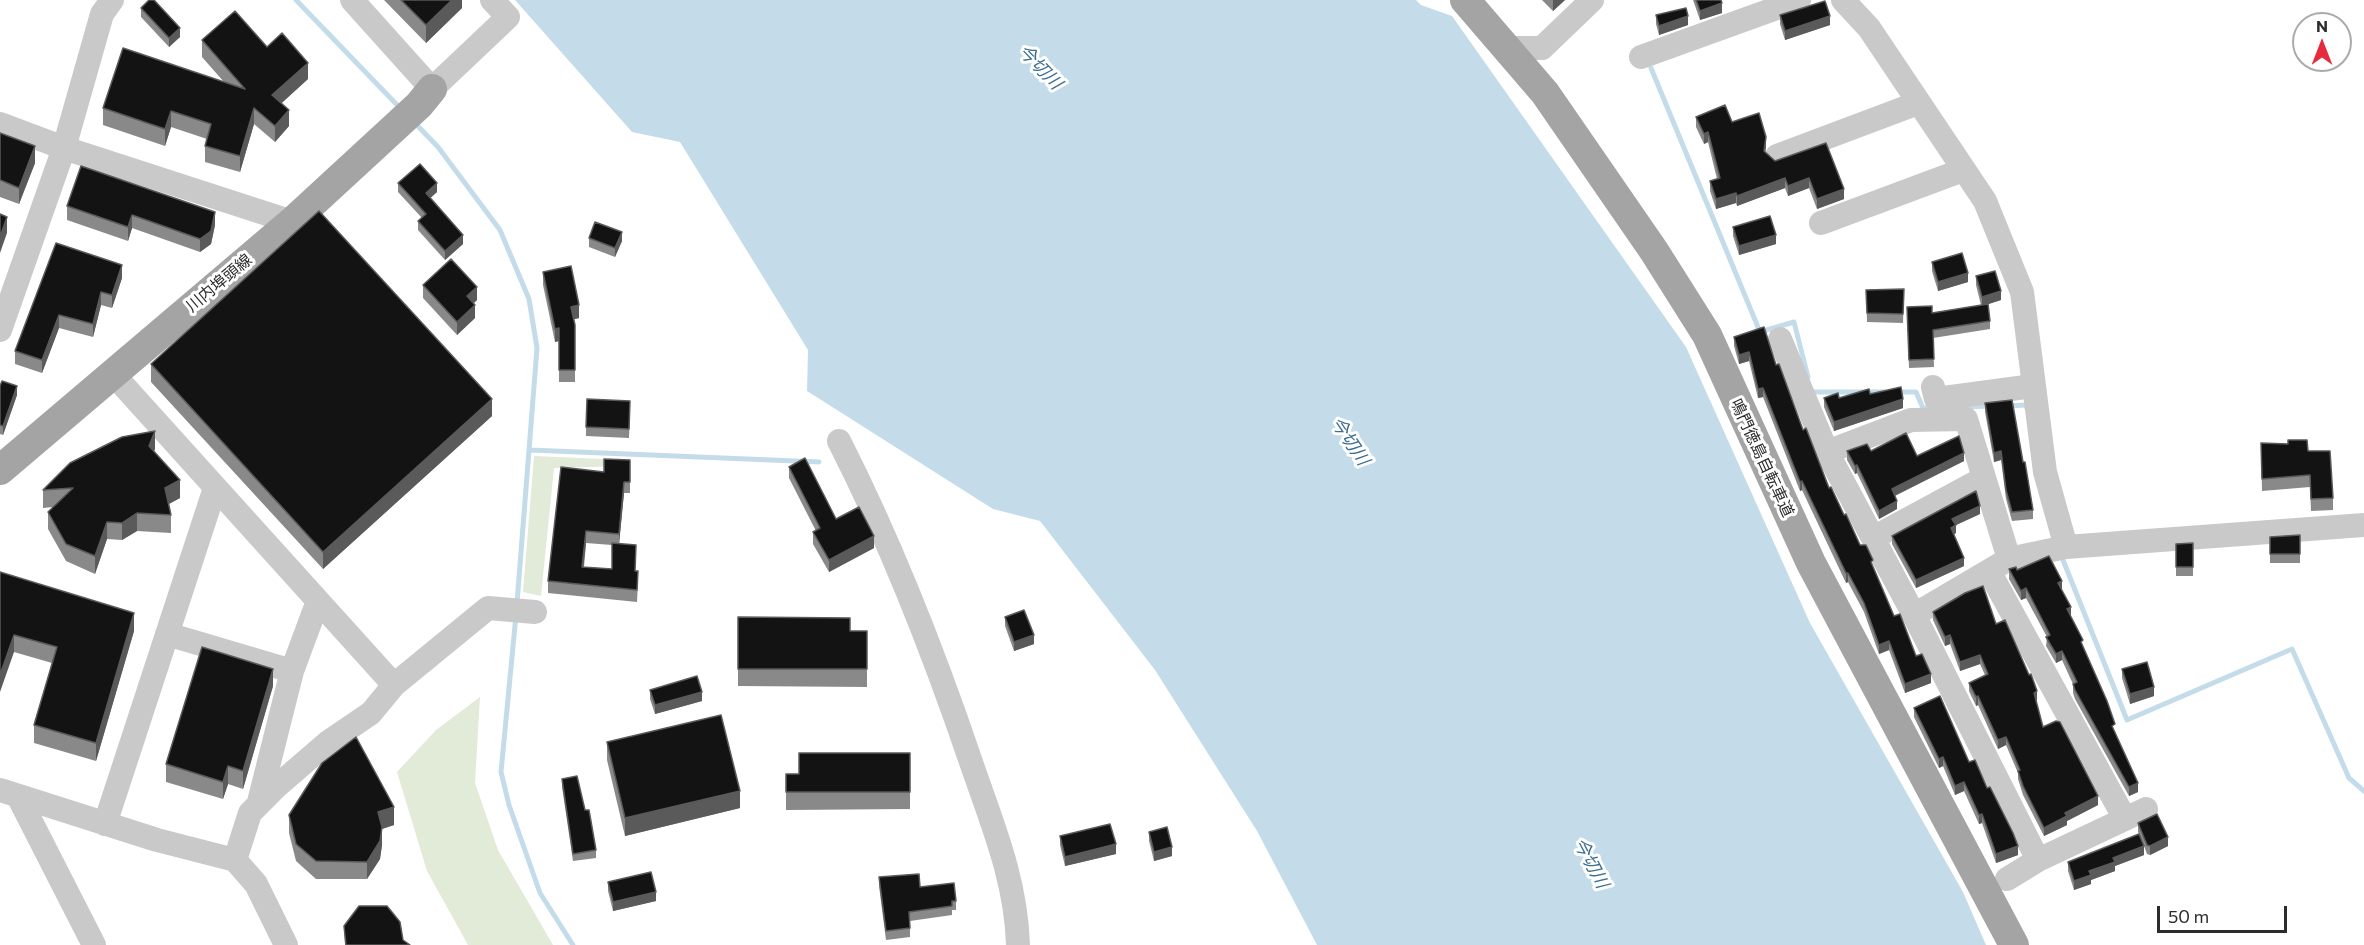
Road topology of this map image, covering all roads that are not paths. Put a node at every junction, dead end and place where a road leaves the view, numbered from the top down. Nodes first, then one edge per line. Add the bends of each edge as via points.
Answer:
1 (112, 0) edge
2 (352, 0) edge
3 (492, 0) edge
4 (1465, 0) edge
5 (1592, 0) edge
6 (1799, 0) edge
7 (1843, 0) edge
8 (1506, 48) junction
9 (1641, 57) dead end
10 (432, 89) junction
11 (1918, 103) junction
12 (0, 124) edge
13 (64, 148) junction
14 (1778, 156) dead end
15 (1963, 170) junction
16 (292, 222) junction
17 (1821, 223) dead end
18 (5, 301) edge
19 (0, 330) edge
20 (1780, 339) dead end
21 (113, 374) junction
22 (2032, 386) junction
23 (1933, 387) dead end
24 (839, 441) dead end
25 (1827, 452) junction
26 (0, 470) edge
27 (1984, 478) junction
28 (214, 488) junction
29 (2364, 525) edge
30 (1873, 538) junction
31 (2066, 547) junction
32 (1999, 565) junction
33 (318, 601) junction
34 (535, 612) dead end
35 (1914, 615) junction
36 (167, 634) junction
37 (292, 671) junction
38 (394, 686) junction
39 (9, 794) edge
40 (259, 804) junction
41 (105, 824) junction
42 (235, 860) junction
43 (2038, 860) junction
44 (2007, 879) dead end
45 (94, 945) edge
46 (286, 945) edge
47 (1018, 945) edge
48 (2014, 945) edge

1 - 13 street via 102,14
2 - 10 street
3 - 10 street via 508,17
4 - 8 main road, 鳴門徳島自転車道
5 - 8 street via 1542,48
6 - 9 street
7 - 11 street via 1869,28
8 - 48 main road, 鳴門徳島自転車道 via 1545,93 1707,335 1810,563
10 - 16 main road, 川内埠頭線
11 - 14 street
11 - 15 street
12 - 13 street
13 - 16 street
13 - 18 street
15 - 17 street
15 - 22 street via 1985,201 2022,292
16 - 21 main road, 川内埠頭線
18 - 19 street
20 - 25 street
21 - 26 main road, 川内埠頭線
21 - 28 street
22 - 23 street via 1936,399
22 - 31 street via 2045,472
24 - 47 street via 880,523 939,670 1006,861
25 - 27 street via 1911,420 1966,418
25 - 30 street
27 - 30 street
27 - 32 street
28 - 33 street
28 - 36 street
29 - 31 street
30 - 35 street
31 - 32 street
32 - 35 street
32 - 43 street via 2136,814
33 - 37 street
33 - 38 street
34 - 38 street via 488,608
35 - 43 street
36 - 37 street
36 - 41 street
37 - 40 street
38 - 40 street via 371,712 327,743
39 - 41 street
39 - 45 street
40 - 42 street via 250,813
41 - 42 street
42 - 46 street via 256,884
43 - 44 street

